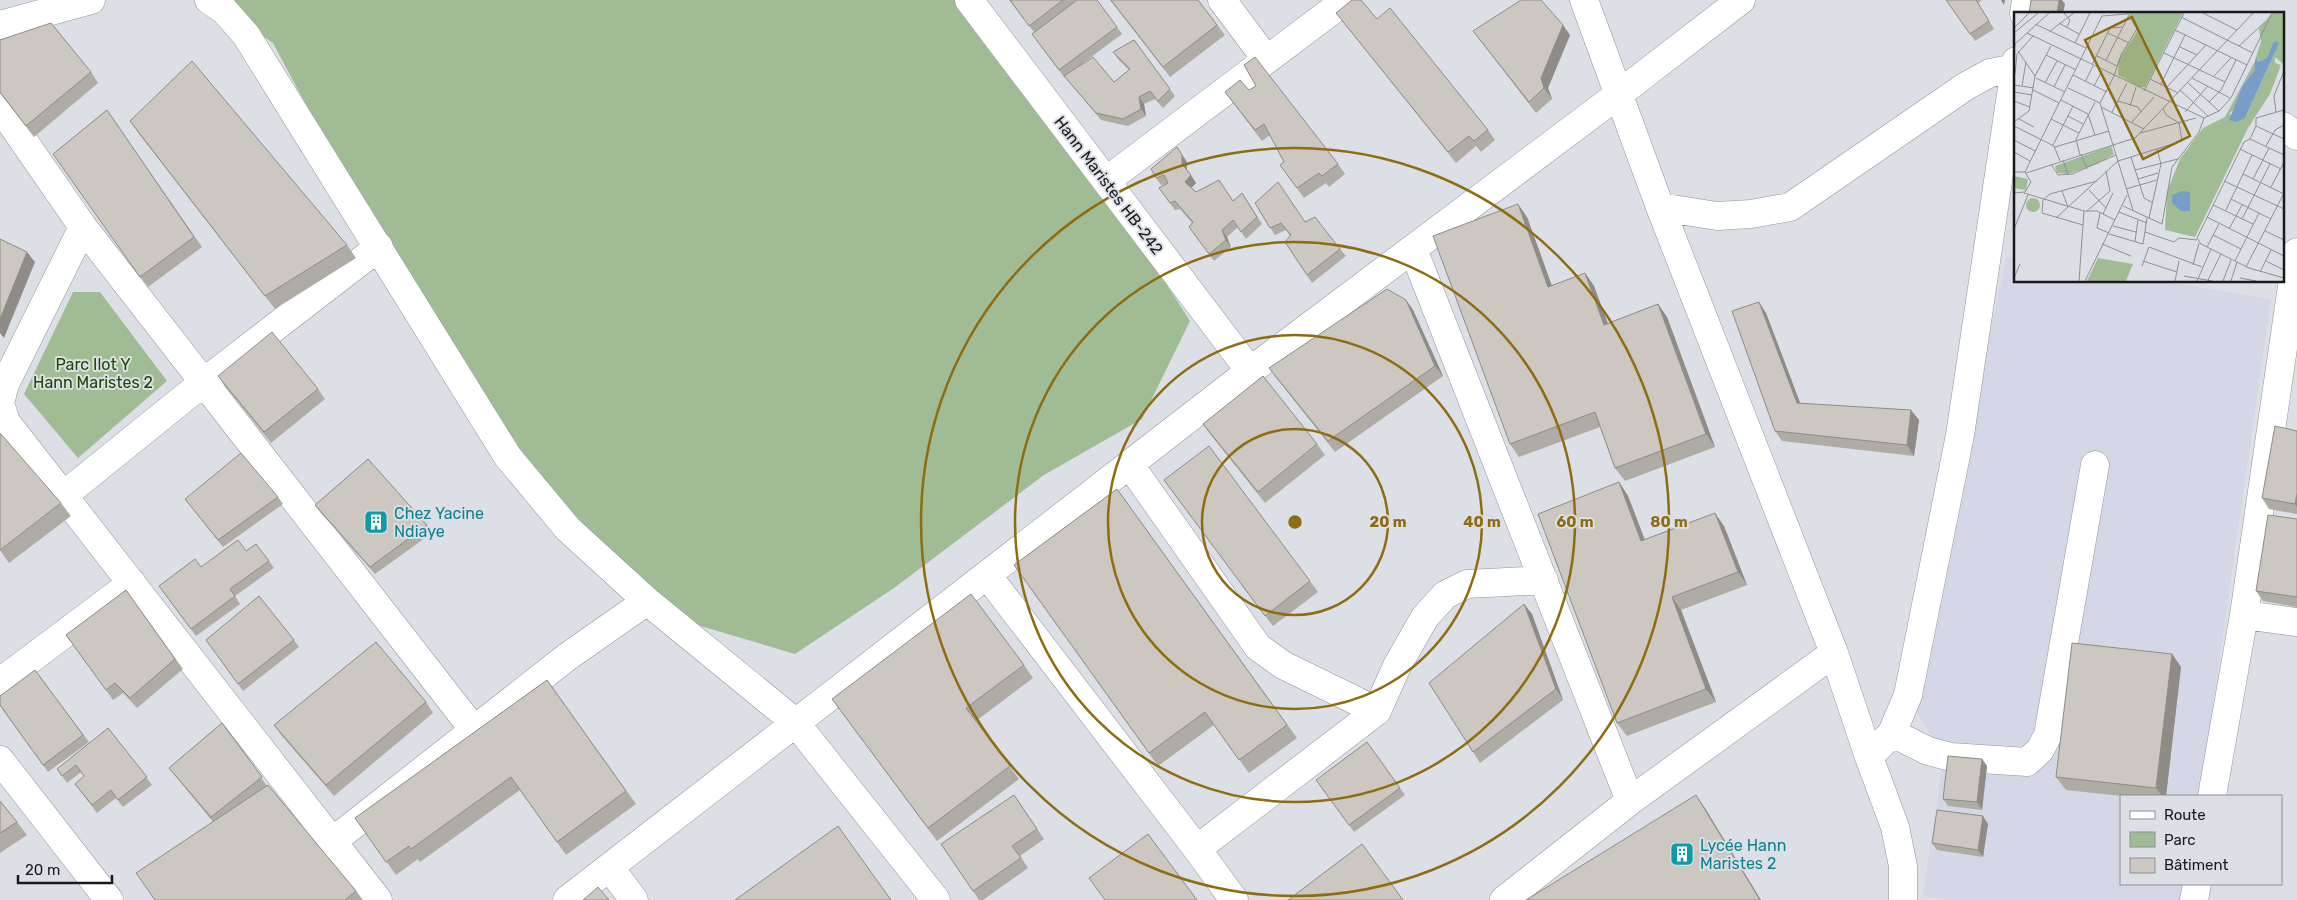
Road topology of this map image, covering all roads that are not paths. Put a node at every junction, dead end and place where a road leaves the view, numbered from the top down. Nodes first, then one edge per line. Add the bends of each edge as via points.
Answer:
1 (91, 0) edge
2 (209, 0) edge
3 (969, 0) edge
4 (1222, 0) edge
5 (1346, 0) edge
6 (1584, 0) edge
7 (1741, 0) edge
8 (0, 25) edge
9 (1266, 59) junction
10 (2014, 66) edge
11 (2014, 73) edge
12 (1619, 94) junction
13 (0, 107) edge
14 (2284, 127) edge
15 (2297, 136) edge
16 (1106, 181) junction
17 (1660, 207) junction
18 (83, 227) junction
19 (379, 247) junction
20 (1413, 249) junction
21 (2297, 252) edge
22 (1250, 371) junction
23 (204, 382) junction
24 (1130, 465) junction
25 (2095, 465) dead end
26 (64, 495) junction
27 (987, 575) junction
28 (1544, 580) junction
29 (132, 583) junction
30 (647, 601) junction
31 (2244, 615) junction
32 (2297, 622) edge
33 (1834, 653) junction
34 (0, 682) edge
35 (1378, 711) junction
36 (795, 722) junction
37 (474, 730) junction
38 (1892, 733) junction
39 (1869, 757) junction
40 (0, 760) edge
41 (2212, 795) edge
42 (1630, 801) junction
43 (333, 842) junction
44 (1197, 849) junction
45 (610, 868) junction
46 (2197, 885) edge
47 (109, 900) edge
48 (378, 900) edge
49 (567, 900) edge
50 (634, 900) edge
51 (936, 900) edge
52 (1234, 900) edge
53 (1504, 900) edge
54 (1903, 900) edge
55 (2194, 900) edge

1 - 8 street
2 - 19 street via 224,10 246,35
3 - 16 street, Hann Maristes HB-242
4 - 9 street
5 - 9 street
6 - 12 street
7 - 12 street
9 - 16 street
10 - 17 street via 1990,73 1966,86 1790,207 1717,216
11 - 38 street via 1960,435 1908,695
12 - 17 street
12 - 20 street
13 - 18 street
14 - 15 street
16 - 22 street, Hann Maristes HB-242
17 - 33 street
18 - 23 street
18 - 26 street via 5,384 0,403 6,422
19 - 23 street
19 - 30 street via 508,457 568,529
20 - 22 street
20 - 28 street
21 - 31 street
22 - 24 street
23 - 26 street
23 - 37 street
24 - 27 street
24 - 35 street via 1258,647 1299,673
25 - 38 street via 2048,735 2040,750 2027,762 1951,758 1928,751
26 - 29 street
27 - 36 street
27 - 44 street
28 - 35 street via 1467,584 1445,595 1425,617 1397,666
28 - 42 street
29 - 34 street
29 - 43 street
30 - 36 street
30 - 37 street
31 - 32 street
31 - 41 street
33 - 39 street
33 - 42 street
35 - 44 street
36 - 45 street
36 - 51 street
37 - 43 street
38 - 39 street
39 - 54 street via 1895,827 1902,866
40 - 47 street
42 - 53 street
43 - 48 street
44 - 52 street
45 - 49 street
45 - 50 street
46 - 55 street

